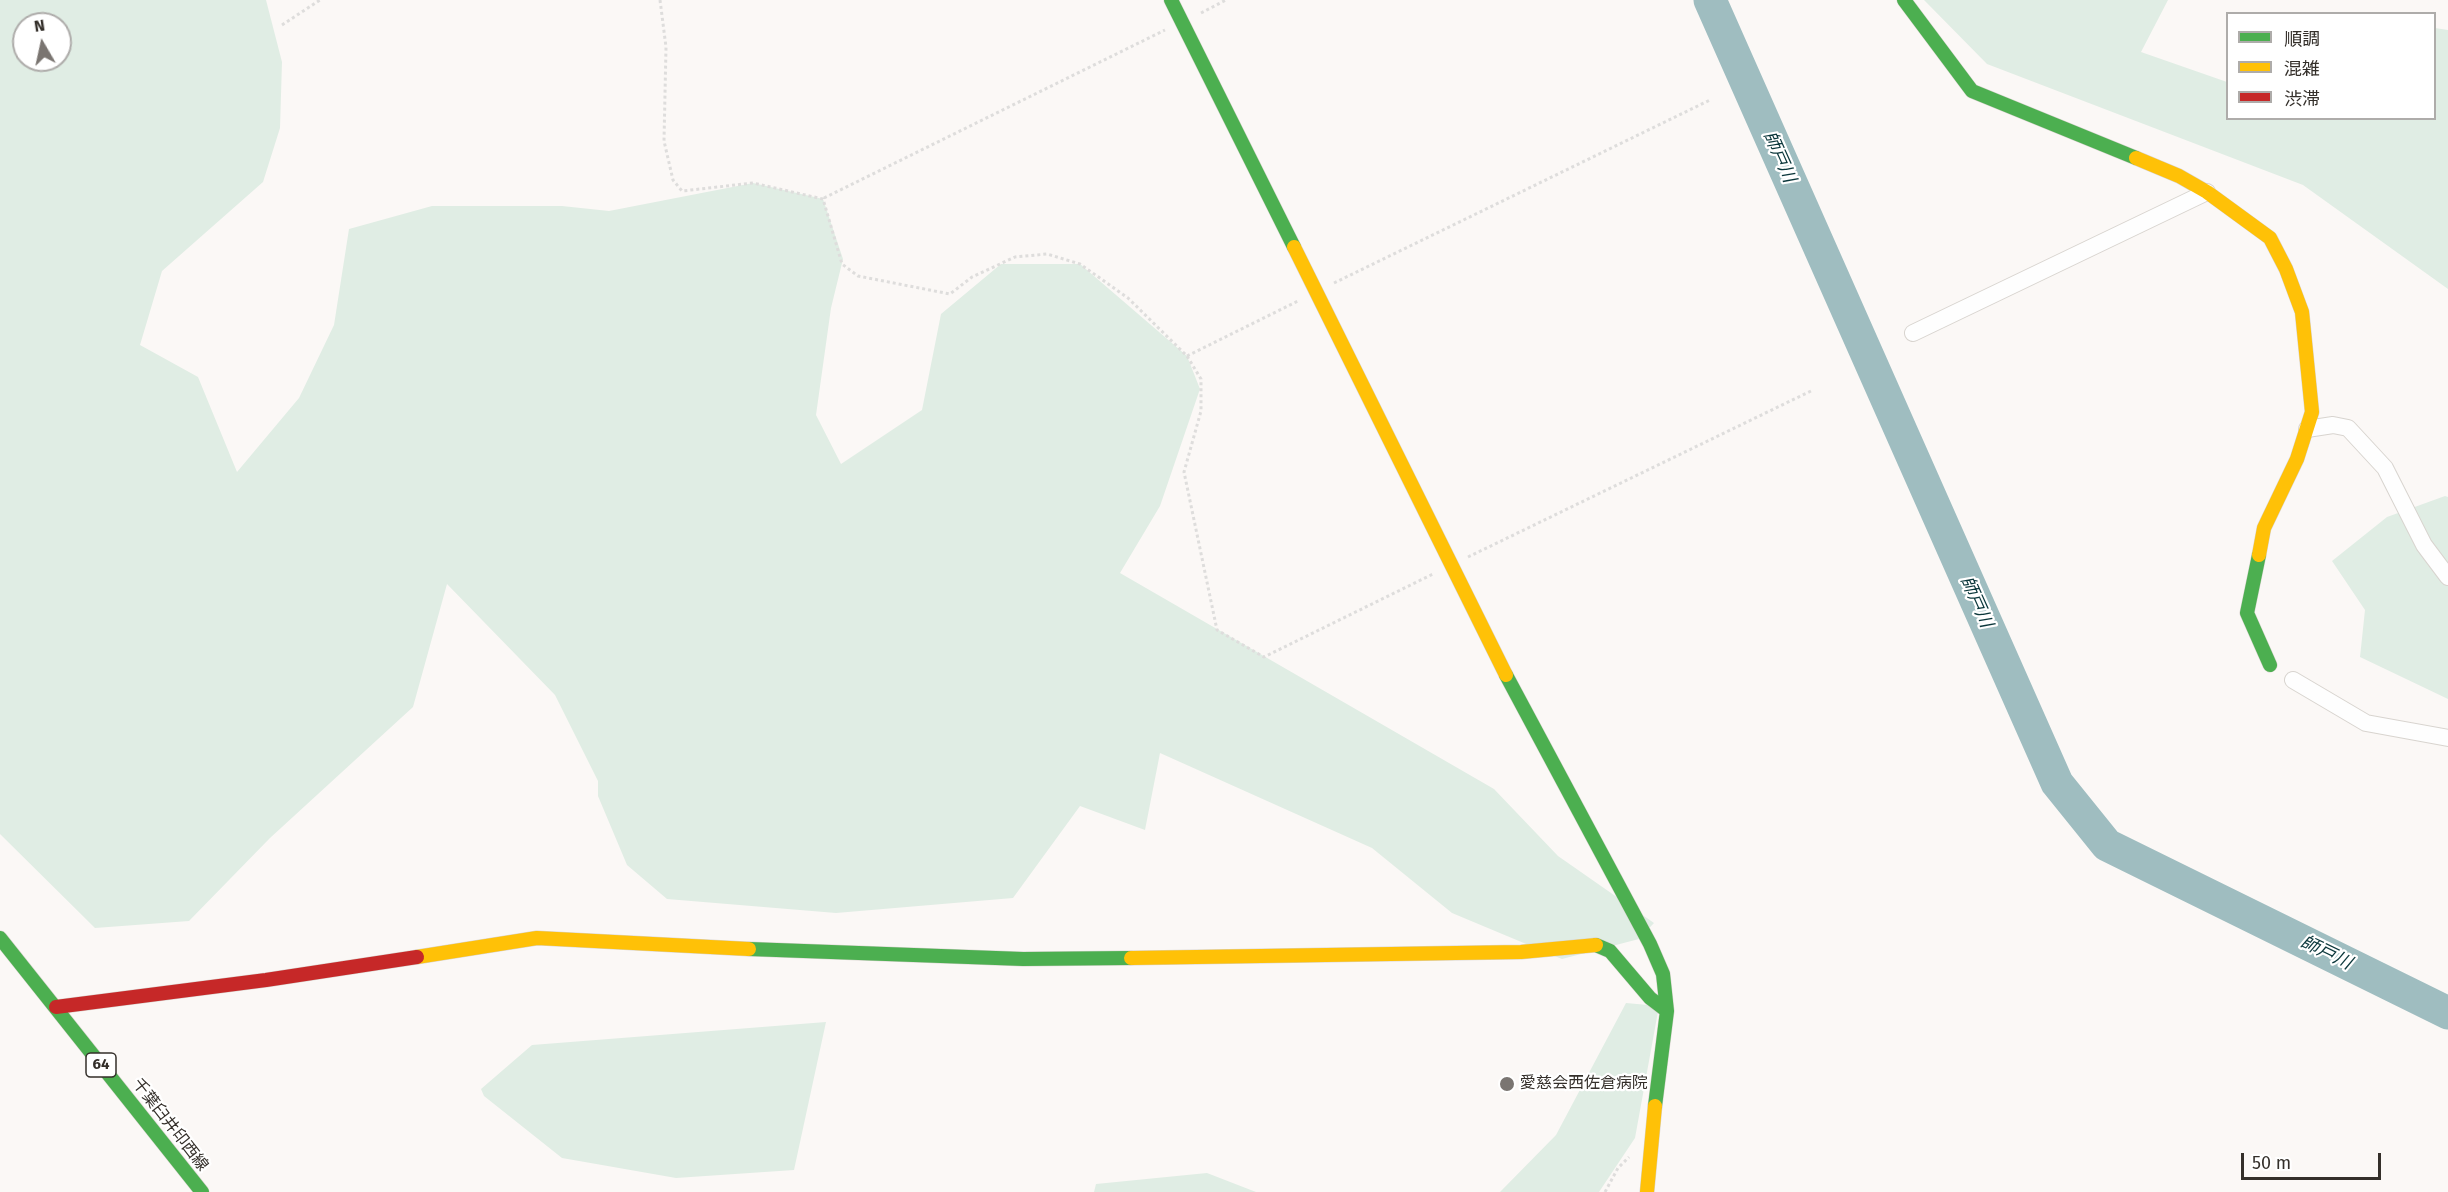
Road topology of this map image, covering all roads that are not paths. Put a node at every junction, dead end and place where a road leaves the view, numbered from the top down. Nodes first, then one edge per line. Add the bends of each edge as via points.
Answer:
1 (1171, 0) edge
2 (1904, 0) edge
3 (2207, 192) junction
4 (1913, 333) dead end
5 (2307, 429) junction
6 (2448, 577) edge
7 (2270, 665) dead end
8 (2293, 680) dead end
9 (2448, 738) edge
10 (0, 938) edge
11 (56, 1006) junction
12 (1667, 1011) junction
13 (202, 1192) edge
14 (1647, 1192) edge

1 - 12 street via 1525,712 1650,944 1663,974
2 - 3 street via 1972,91
3 - 4 street
3 - 5 street via 2270,238 2286,269 2302,312 2312,412
5 - 6 street via 2333,425 2348,428 2385,468 2424,545
5 - 7 street via 2264,528 2247,613
8 - 9 street via 2366,723
10 - 11 street, 千葉臼井印西線 / 64
11 - 12 street via 266,980 537,938 1023,959 1410,955 1600,945
11 - 13 street, 千葉臼井印西線 / 64
12 - 14 street

